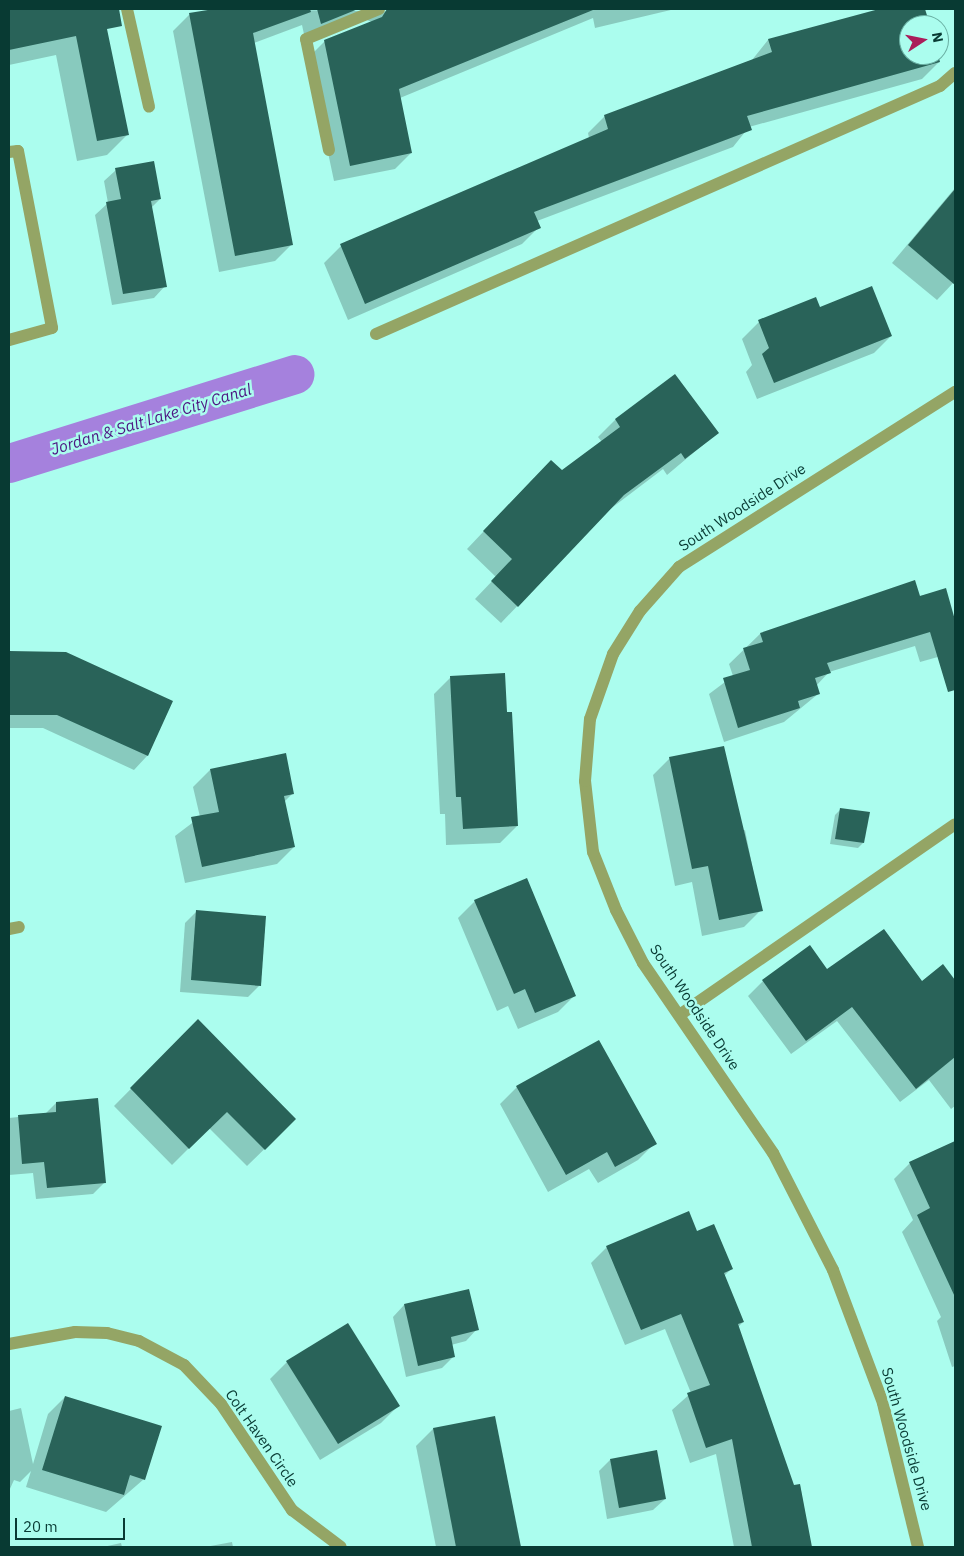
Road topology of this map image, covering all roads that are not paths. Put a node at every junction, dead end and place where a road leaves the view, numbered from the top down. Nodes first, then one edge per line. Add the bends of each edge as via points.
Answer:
1 (127, 9) edge
2 (379, 9) edge
3 (955, 73) edge
4 (149, 107) dead end
5 (329, 150) dead end
6 (9, 152) edge
7 (376, 334) dead end
8 (9, 340) edge
9 (955, 392) edge
10 (955, 824) edge
11 (681, 1014) junction
12 (9, 1344) edge
13 (341, 1547) edge
14 (918, 1547) edge

1 - 4 street
2 - 5 street via 306,39
3 - 7 street via 940,86
6 - 8 street via 18,150 52,328
9 - 11 street, South Woodside Drive via 679,567 640,611 613,654 590,719 585,780 593,852 643,963
10 - 11 street
11 - 14 street, South Woodside Drive via 773,1153 833,1270 883,1403
12 - 13 street, Colt Haven Circle via 75,1332 107,1333 139,1341 184,1365 221,1404 292,1510

